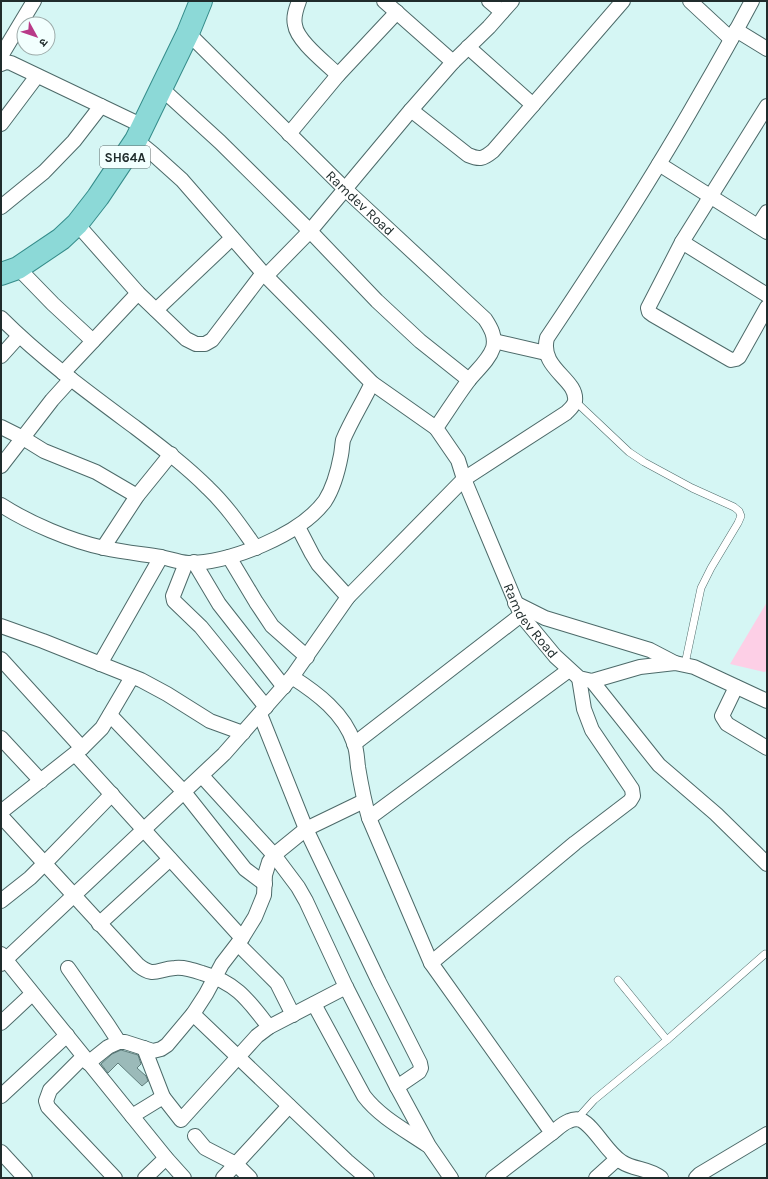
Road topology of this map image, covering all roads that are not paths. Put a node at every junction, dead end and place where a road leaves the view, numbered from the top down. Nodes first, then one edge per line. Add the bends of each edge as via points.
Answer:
1 (34, 1) edge
2 (190, 1) edge
3 (202, 1) edge
4 (299, 1) edge
5 (384, 1) edge
6 (489, 1) edge
7 (512, 1) edge
8 (623, 1) edge
9 (690, 1) edge
10 (752, 1) edge
11 (397, 12) junction
12 (502, 12) junction
13 (188, 34) junction
14 (733, 35) junction
15 (468, 47) junction
16 (767, 49) edge
17 (1, 56) edge
18 (453, 62) junction
19 (1, 64) edge
20 (338, 74) junction
21 (37, 76) junction
22 (162, 89) junction
23 (533, 105) junction
24 (101, 106) junction
25 (767, 106) edge
26 (411, 110) junction
27 (1, 124) edge
28 (138, 129) junction
29 (289, 134) junction
30 (659, 164) junction
31 (346, 189) junction
32 (710, 196) junction
33 (1, 207) edge
34 (767, 212) edge
35 (77, 224) junction
36 (763, 229) edge
37 (310, 231) junction
38 (232, 238) junction
39 (682, 242) junction
40 (6, 269) edge
41 (265, 274) junction
42 (138, 293) junction
43 (767, 295) edge
44 (767, 307) edge
45 (156, 310) junction
46 (1, 318) edge
47 (19, 336) junction
48 (494, 341) junction
49 (93, 342) junction
50 (546, 352) junction
51 (1, 356) edge
52 (67, 376) junction
53 (469, 380) junction
54 (372, 383) junction
55 (575, 401) junction
56 (1, 427) edge
57 (436, 428) junction
58 (23, 438) junction
59 (170, 454) junction
60 (1, 466) edge
61 (464, 480) junction
62 (137, 496) junction
63 (1, 504) edge
64 (298, 527) junction
65 (103, 548) junction
66 (256, 548) junction
67 (161, 557) junction
68 (229, 557) junction
69 (190, 562) junction
70 (348, 597) junction
71 (515, 603) junction
72 (521, 615) junction
73 (1, 626) edge
74 (307, 657) junction
75 (1, 659) edge
76 (680, 663) junction
77 (100, 664) junction
78 (580, 676) junction
79 (132, 677) junction
80 (288, 682) junction
81 (736, 687) junction
82 (767, 701) edge
83 (263, 710) junction
84 (110, 715) junction
85 (243, 733) junction
86 (1, 738) edge
87 (354, 744) junction
88 (767, 748) edge
89 (79, 751) junction
90 (202, 776) junction
91 (40, 781) junction
92 (184, 792) junction
93 (112, 794) junction
94 (364, 801) junction
95 (1, 812) edge
96 (1, 816) edge
97 (370, 818) junction
98 (306, 829) junction
99 (144, 830) junction
100 (274, 855) junction
101 (170, 859) junction
102 (46, 863) junction
103 (767, 864) edge
104 (265, 884) junction
105 (73, 896) junction
106 (1, 901) edge
107 (99, 924) junction
108 (240, 941) junction
109 (765, 954) dead end
110 (3, 959) edge
111 (431, 963) junction
112 (68, 968) dead end
113 (215, 977) junction
114 (618, 980) dead end
115 (346, 988) junction
116 (32, 994) junction
117 (314, 1004) junction
118 (193, 1014) junction
119 (293, 1015) junction
120 (1, 1023) edge
121 (269, 1027) junction
122 (67, 1035) junction
123 (667, 1040) junction
124 (118, 1042) junction
125 (144, 1048) junction
126 (238, 1057) junction
127 (86, 1060) junction
128 (397, 1087) junction
129 (1, 1096) edge
130 (163, 1097) junction
131 (290, 1106) junction
132 (132, 1116) junction
133 (576, 1119) junction
134 (552, 1133) junction
135 (767, 1134) edge
136 (195, 1136) dead end
137 (429, 1146) junction
138 (1, 1152) edge
139 (166, 1158) junction
140 (617, 1159) junction
141 (236, 1164) junction
142 (25, 1178) edge
143 (115, 1178) edge
144 (145, 1178) edge
145 (184, 1178) edge
146 (223, 1178) edge
147 (250, 1178) edge
148 (367, 1178) edge
149 (451, 1178) edge
150 (494, 1178) edge
151 (596, 1178) edge
152 (661, 1178) edge
153 (696, 1178) edge

1 - 17 street
2 - 28 main road, SH64A
3 - 13 main road, SH64A
4 - 20 street via 294,15 295,27 300,37
5 - 11 street
6 - 12 street
7 - 12 street
8 - 23 street
9 - 14 street
10 - 14 street
11 - 18 street
11 - 20 street
12 - 15 street
13 - 22 main road, SH64A
13 - 29 street, Ramdev Road
14 - 16 street
14 - 30 street
15 - 18 street
15 - 23 street
18 - 26 street
19 - 21 street via 11,63
20 - 29 street
21 - 24 street
21 - 27 street
22 - 28 main road, SH64A
22 - 37 street
23 - 26 street via 486,158 468,155
24 - 28 street
24 - 33 street via 74,141 44,172
25 - 32 street
26 - 31 street
28 - 35 main road, SH64A via 98,197
28 - 38 street via 152,153 182,180
28 - 40 main road, SH64A via 102,178 63,224
29 - 31 street, Ramdev Road
30 - 32 street
30 - 50 street via 590,275 547,338
31 - 37 street
31 - 48 street, Ramdev Road via 485,319 493,330
32 - 36 street
32 - 39 street
34 - 36 street
35 - 40 main road, SH64A via 61,239
35 - 42 street
37 - 41 street
37 - 53 street via 377,301 420,341
38 - 41 street
38 - 45 street
39 - 43 street
39 - 44 street via 648,308 649,312 731,360 738,357
40 - 49 street via 52,304
41 - 45 street via 212,340 205,344 196,344 186,339
41 - 54 street
42 - 45 street
42 - 49 street
46 - 47 street
47 - 51 street
47 - 52 street
48 - 50 street
48 - 53 street via 488,357
49 - 52 street
50 - 55 street via 549,360 574,393
52 - 58 street
52 - 59 street
53 - 57 street
54 - 57 street
54 - 64 street via 343,441 331,491 314,514
55 - 61 street via 566,413
55 - 76 lane via 629,452 739,511 741,516 738,523 710,568 701,588
56 - 58 street
57 - 61 street, Ramdev Road via 458,460
58 - 60 street
58 - 62 street via 44,451 96,472
59 - 62 street
59 - 66 street via 209,488
61 - 70 street
61 - 71 street, Ramdev Road
62 - 65 street
63 - 65 street via 52,530
64 - 66 street
64 - 70 street via 318,564
65 - 67 street
66 - 68 street
67 - 69 street
67 - 77 street
68 - 69 street
68 - 74 street via 272,626
69 - 80 street via 219,604
69 - 83 street via 174,601 201,627
70 - 74 street
71 - 72 street, Ramdev Road
71 - 76 street via 545,618 650,650
72 - 78 street, Ramdev Road
72 - 87 street
73 - 77 street
74 - 80 street
75 - 89 street
76 - 78 street
76 - 81 street via 694,666
77 - 79 street
78 - 97 street
78 - 103 street, Ramdev Road via 659,765 716,814
78 - 111 street via 584,709 592,730 632,789 634,796 630,802 575,843
79 - 84 street
79 - 85 street via 167,694 210,721
80 - 83 street
80 - 87 street via 312,690 336,711
81 - 82 street
81 - 88 street via 723,712 723,720
83 - 85 street
83 - 98 street
84 - 89 street via 102,728
84 - 92 street
85 - 90 street
86 - 91 street
87 - 94 street
89 - 91 street
89 - 93 street
90 - 92 street
90 - 100 street
91 - 95 street
92 - 99 street
92 - 104 street via 245,869
93 - 99 street
93 - 102 street
94 - 97 street
94 - 98 street
96 - 102 street
97 - 111 street
98 - 100 street
98 - 128 street via 420,1064 419,1072
99 - 101 street
99 - 105 street
100 - 104 street via 269,862
100 - 115 street via 292,877 306,901
101 - 107 street
101 - 108 street
102 - 105 street
102 - 106 street
104 - 108 street via 260,908
105 - 107 street
105 - 110 street
107 - 113 street via 146,972 175,968
108 - 113 street
108 - 119 street via 277,983
109 - 123 lane
110 - 116 street
111 - 134 street
112 - 124 street
113 - 118 street
113 - 121 street via 246,997
114 - 123 lane
115 - 117 street
115 - 128 street
116 - 120 street
116 - 122 street
117 - 119 street
117 - 137 street via 371,1105
118 - 125 street via 167,1045 153,1051
118 - 126 street
119 - 121 street
121 - 126 street
122 - 127 street
122 - 129 street
123 - 133 lane via 594,1100
124 - 125 street
124 - 127 street
125 - 130 street
126 - 130 street via 181,1120
126 - 131 street
127 - 132 street
127 - 143 street via 50,1090 46,1101 48,1108
128 - 137 street
130 - 132 street
131 - 141 street
131 - 148 street
132 - 139 street
133 - 134 street via 570,1120
133 - 140 street via 582,1120
134 - 150 street
135 - 153 street
136 - 141 street via 205,1148
137 - 149 street
138 - 142 street
139 - 144 street
139 - 145 street
140 - 151 street
140 - 152 street via 626,1165 648,1170
141 - 146 street
141 - 147 street

